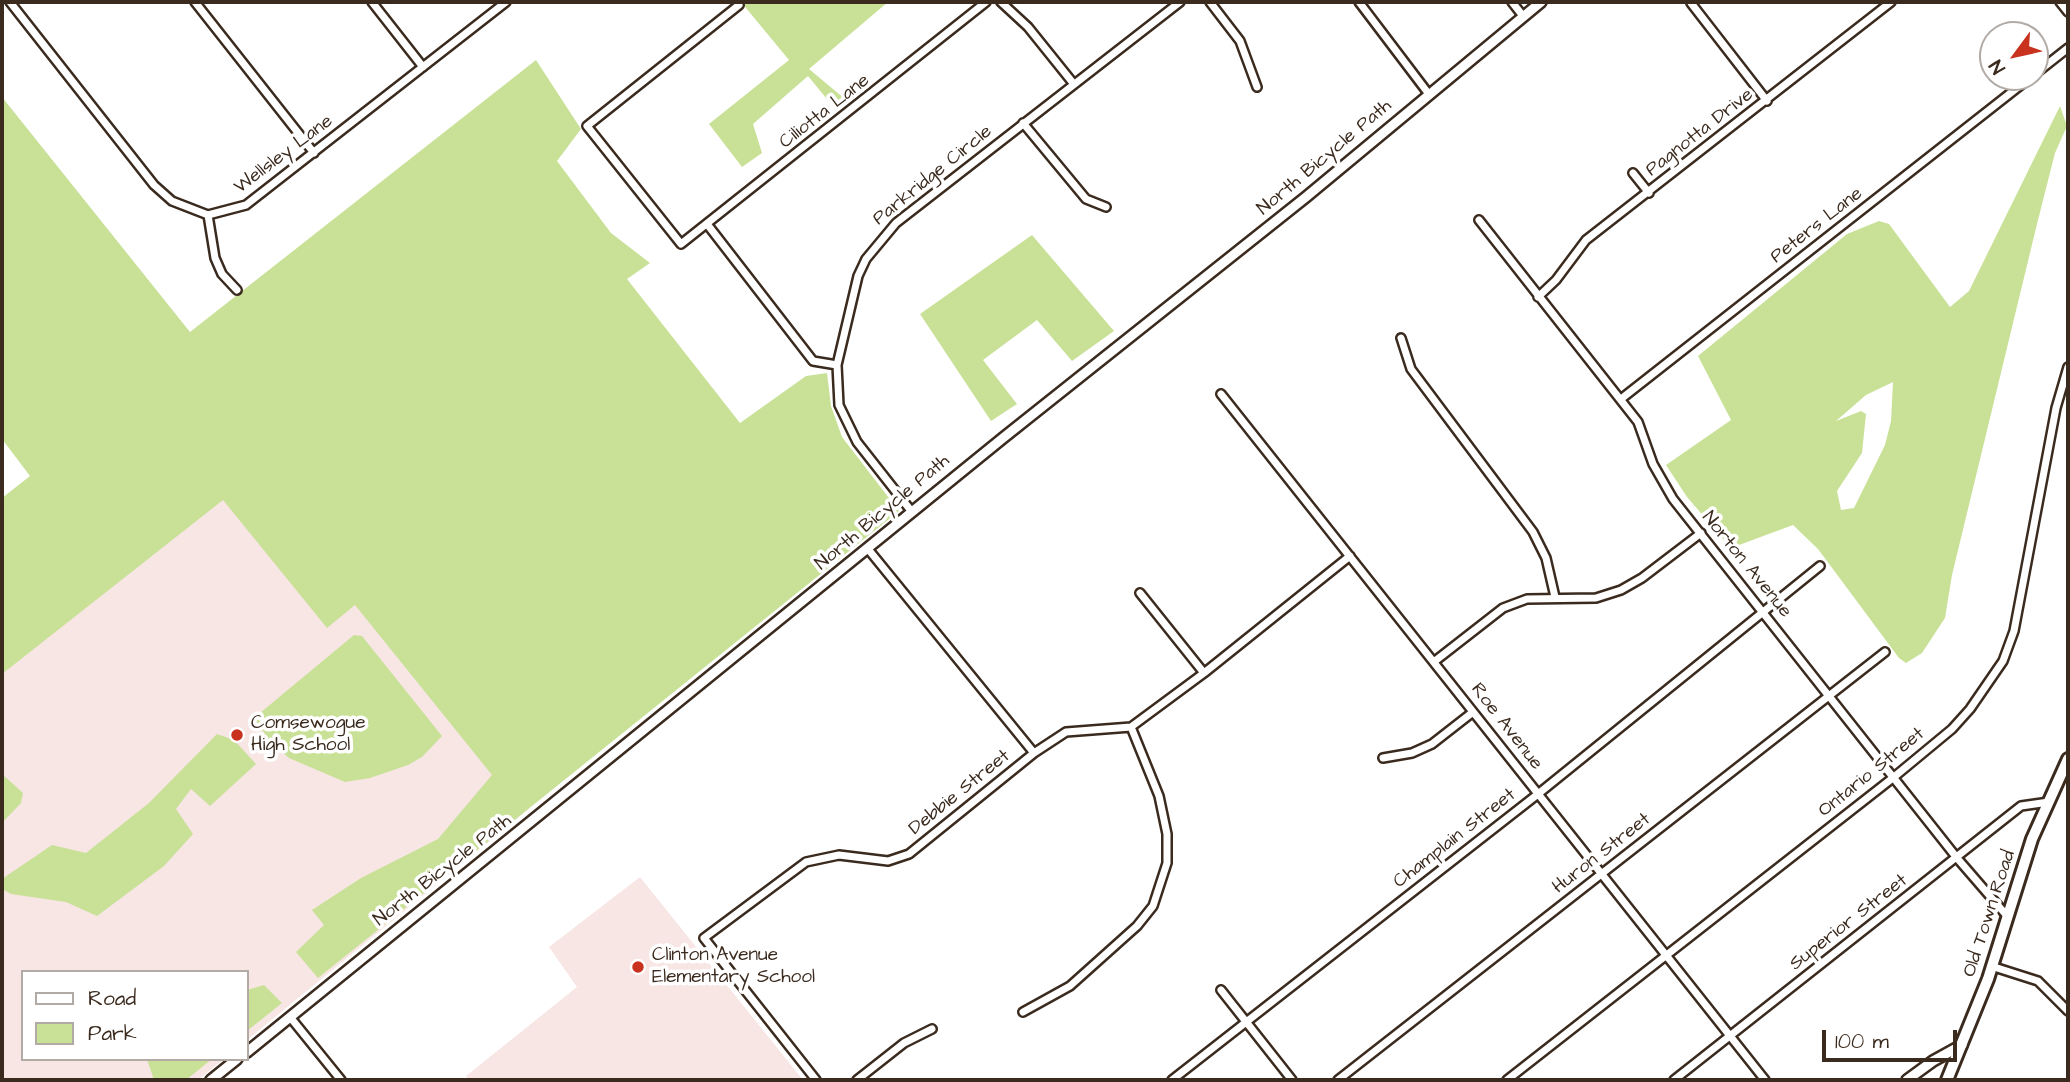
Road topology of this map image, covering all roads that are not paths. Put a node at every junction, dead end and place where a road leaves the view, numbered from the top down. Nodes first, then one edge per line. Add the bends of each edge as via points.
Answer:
1 (10, 2) edge
2 (195, 2) edge
3 (372, 2) edge
4 (506, 2) edge
5 (986, 2) edge
6 (1001, 2) edge
7 (1180, 2) edge
8 (1210, 2) edge
9 (1359, 2) edge
10 (1512, 2) edge
11 (1541, 2) edge
12 (1891, 2) edge
13 (2060, 2) edge
14 (739, 5) dead end
15 (1693, 6) edge
16 (2068, 12) edge
17 (1523, 16) junction
18 (2068, 48) edge
19 (2049, 63) edge
20 (423, 67) junction
21 (1073, 83) junction
22 (1257, 87) dead end
23 (2013, 91) edge
24 (1428, 93) junction
25 (1767, 101) junction
26 (1023, 123) junction
27 (314, 153) junction
28 (1633, 173) dead end
29 (1649, 193) junction
30 (1106, 207) dead end
31 (208, 215) junction
32 (1479, 220) dead end
33 (707, 224) junction
34 (237, 290) dead end
35 (1538, 297) junction
36 (1401, 338) dead end
37 (837, 365) junction
38 (2068, 367) edge
39 (1221, 394) dead end
40 (1621, 399) junction
41 (912, 512) junction
42 (1700, 533) junction
43 (869, 549) junction
44 (1350, 556) junction
45 (1821, 566) dead end
46 (1140, 593) dead end
47 (1555, 597) junction
48 (1764, 611) junction
49 (1885, 652) dead end
50 (1435, 661) junction
51 (1205, 673) junction
52 (1829, 696) junction
53 (1473, 712) junction
54 (1131, 727) junction
55 (1034, 753) junction
56 (1383, 758) dead end
57 (2068, 760) edge
58 (1894, 777) junction
59 (1538, 794) junction
60 (2049, 802) junction
61 (1957, 858) junction
62 (1601, 874) junction
63 (2009, 918) junction
64 (1667, 956) junction
65 (1991, 966) junction
66 (1221, 990) dead end
67 (1023, 1012) dead end
68 (2068, 1012) edge
69 (290, 1017) junction
70 (1246, 1021) junction
71 (932, 1029) dead end
72 (1730, 1037) junction
73 (1964, 1044) junction
74 (248, 1051) edge
75 (235, 1061) edge
76 (211, 1080) edge
77 (341, 1080) edge
78 (816, 1080) edge
79 (857, 1080) edge
80 (1172, 1080) edge
81 (1292, 1080) edge
82 (1338, 1080) edge
83 (1507, 1080) edge
84 (1674, 1080) edge
85 (1765, 1080) edge
86 (1907, 1080) edge
87 (1947, 1080) edge

1 - 31 street via 154,186 172,201
2 - 27 street
3 - 20 street
4 - 20 street, Wellsley Lane
5 - 33 street, Ciliotta Lane
6 - 21 street via 1028,27
7 - 21 street, Parkridge Circle
8 - 22 street via 1240,41
9 - 24 street
10 - 17 street
11 - 17 street, North Bicycle Path
12 - 25 street, Pagnotta Drive
13 - 16 street
14 - 33 street, Ciliotta Lane via 587,127 681,244
15 - 25 street
17 - 24 street, North Bicycle Path
18 - 19 street, Peters Lane
20 - 27 street, Wellsley Lane
21 - 26 street, Parkridge Circle
23 - 40 street, Peters Lane
24 - 41 street, North Bicycle Path via 1254,240
25 - 29 street, Pagnotta Drive
26 - 30 street via 1086,200
26 - 37 street, Parkridge Circle via 878,241 858,276
27 - 31 street, Wellsley Lane via 246,205
28 - 29 street
29 - 35 street, Pagnotta Drive via 1587,240
31 - 34 street via 215,258
32 - 35 street, Norton Avenue
33 - 37 street via 813,361
35 - 40 street, Norton Avenue
36 - 47 street via 1411,369 1533,532 1546,558
37 - 41 street, Parkridge Circle via 839,405 846,424
38 - 58 street, Ontario Street via 2056,408 2014,631 2003,661 1952,729
39 - 44 street, Roe Avenue
40 - 42 street, Norton Avenue via 1646,435 1660,480
41 - 43 street, North Bicycle Path
42 - 47 street via 1621,590 1596,598
42 - 48 street, Norton Avenue
43 - 55 street
43 - 69 street, North Bicycle Path
44 - 50 street, Roe Avenue
44 - 51 street
45 - 48 street, Champlain Street
46 - 51 street
47 - 50 street via 1527,599 1503,608
48 - 52 street, Norton Avenue
48 - 59 street, Champlain Street
49 - 52 street, Huron Street
50 - 53 street, Roe Avenue
51 - 54 street
52 - 58 street, Norton Avenue
52 - 62 street, Huron Street
53 - 56 street via 1432,744
53 - 59 street, Roe Avenue
54 - 55 street, Debbie Street via 1066,732
54 - 67 street via 1159,796 1167,834 1167,863 1153,906 1070,986
55 - 78 street, Debbie Street via 909,854 888,861 839,855 806,862 704,939
57 - 60 main road, Old Town Road
58 - 61 street, Norton Avenue
58 - 64 street, Ontario Street
59 - 62 street, Roe Avenue
59 - 70 street, Champlain Street
60 - 61 street, Superior Street via 2021,806
60 - 63 main road, Old Town Road via 2032,839
61 - 63 street, Norton Avenue
61 - 72 street, Superior Street
62 - 64 street, Roe Avenue
62 - 82 street, Huron Street
63 - 65 main road, Old Town Road
64 - 72 street, Roe Avenue
64 - 83 street, Ontario Street
65 - 68 street via 2038,981
65 - 73 main road, Old Town Road
66 - 70 street
69 - 74 street, North Bicycle Path
69 - 77 street
70 - 80 street, Champlain Street
70 - 81 street
71 - 79 street via 904,1043
72 - 84 street, Superior Street
72 - 85 street, Roe Avenue
73 - 86 street
73 - 87 main road, Old Town Road
75 - 76 street

